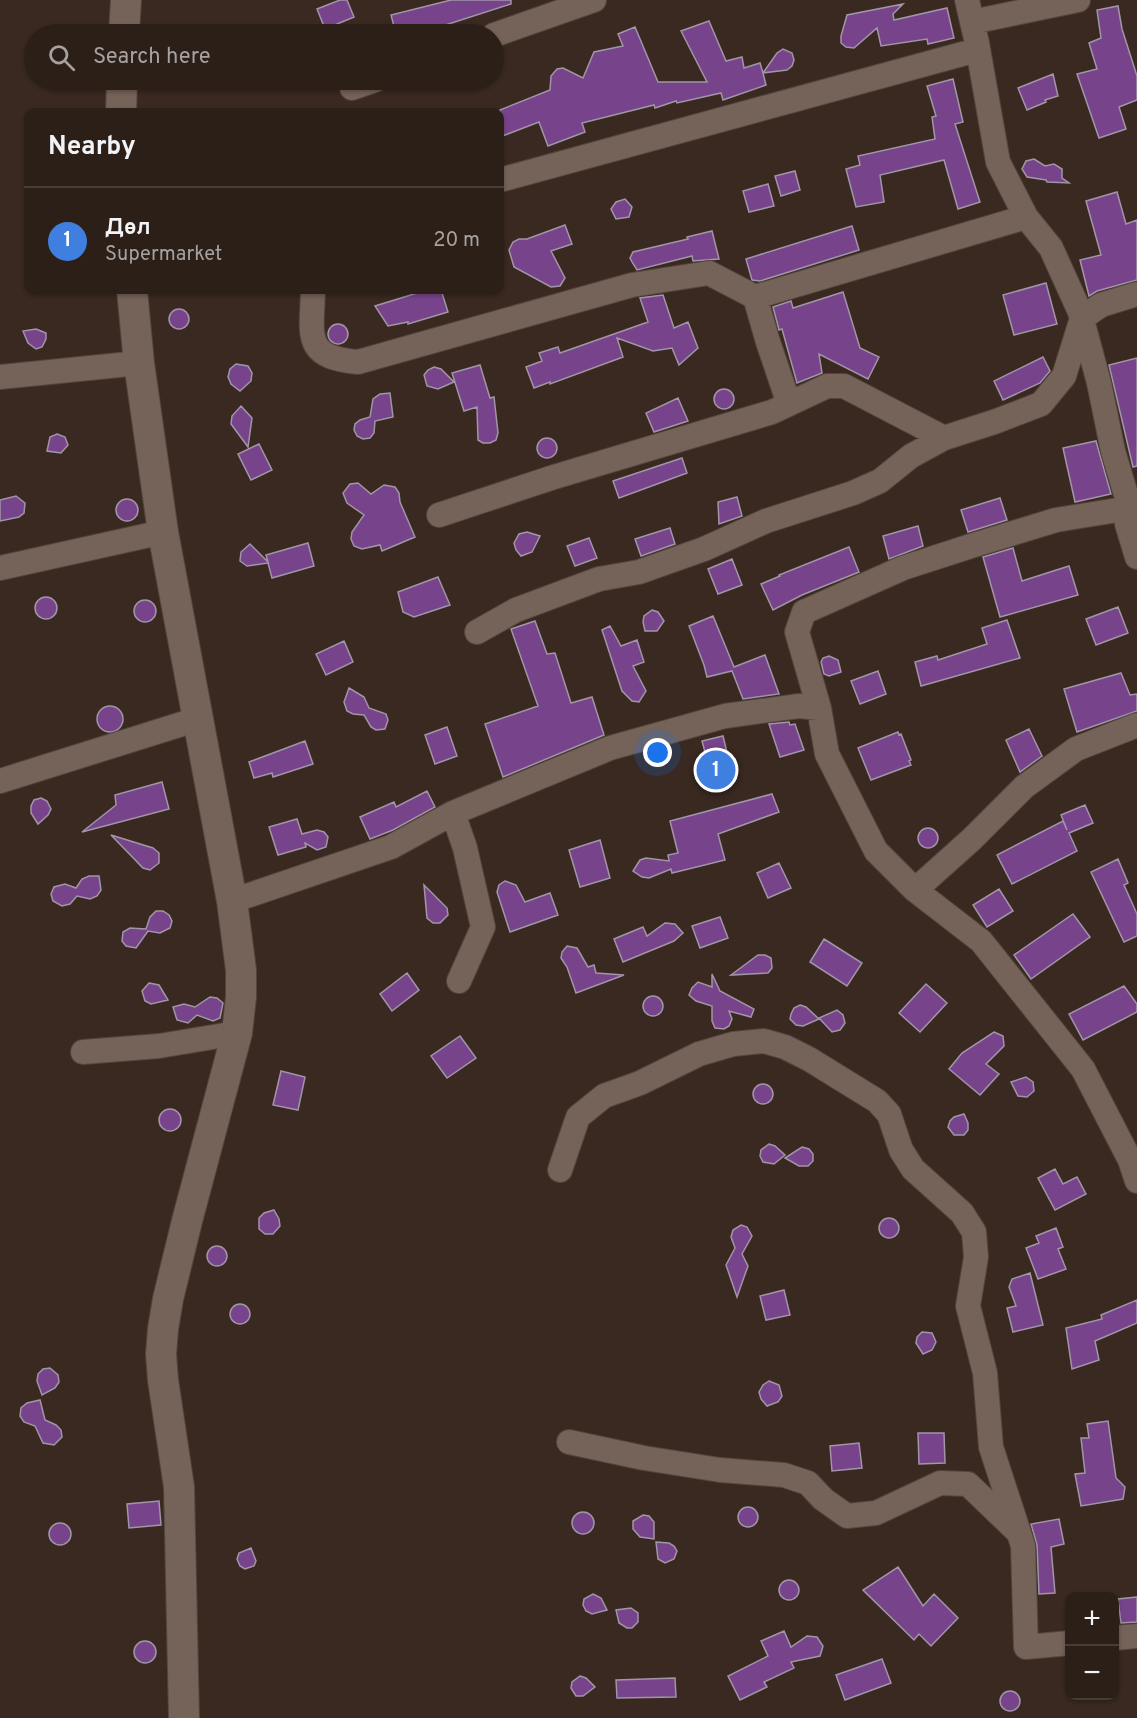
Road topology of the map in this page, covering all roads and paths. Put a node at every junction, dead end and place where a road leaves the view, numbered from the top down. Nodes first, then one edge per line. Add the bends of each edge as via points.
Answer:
1 (126, 0) edge
2 (594, 0) edge
3 (1078, 0) edge
4 (970, 11) edge
5 (125, 24) edge
6 (504, 32) edge
7 (977, 50) junction
8 (122, 90) edge
9 (121, 108) edge
10 (504, 179) edge
11 (1026, 217) junction
12 (132, 294) edge
13 (313, 294) edge
14 (1137, 294) edge
15 (755, 297) junction
16 (1082, 318) junction
17 (139, 363) junction
18 (0, 377) edge
19 (789, 404) junction
20 (944, 438) junction
21 (1133, 505) edge
22 (439, 516) dead end
23 (163, 532) junction
24 (1137, 557) edge
25 (0, 568) edge
26 (477, 632) dead end
27 (819, 708) junction
28 (198, 719) junction
29 (1137, 725) edge
30 (0, 781) edge
31 (453, 813) junction
32 (915, 890) junction
33 (232, 901) junction
34 (459, 981) dead end
35 (237, 1034) junction
36 (83, 1052) dead end
37 (560, 1170) dead end
38 (1137, 1181) edge
39 (569, 1442) dead end
40 (1019, 1533) junction
41 (1137, 1636) edge
42 (1119, 1638) edge
43 (1065, 1643) edge
44 (184, 1718) edge

1 - 5 street
2 - 6 street
3 - 4 street
4 - 7 street
7 - 10 street
7 - 11 street via 998,162
8 - 9 street
11 - 15 street
11 - 16 street via 1051,248
12 - 17 street
13 - 15 street via 312,337 320,352 338,360 358,362 632,285 709,273
14 - 16 street via 1101,305
15 - 19 street
16 - 20 street via 1064,376 1041,404
16 - 21 street via 1113,451
17 - 18 street
17 - 23 street
19 - 20 street via 827,386 844,386
19 - 22 street
20 - 26 street via 911,456 880,481 854,493 766,521 639,572 588,583 516,610
21 - 24 street via 1126,524
21 - 27 street via 1056,520 903,568 804,612 797,632
23 - 25 street
23 - 28 street
27 - 31 street via 799,706 725,716 661,733 610,748
27 - 32 street via 828,754 876,851
28 - 30 street
28 - 33 street
29 - 32 street via 1076,749 1024,787
31 - 33 street via 391,847
31 - 34 street via 483,927
32 - 38 street via 981,941 1083,1070
33 - 35 street via 241,970
35 - 36 street
35 - 44 street via 168,1299 161,1354 179,1487
37 - 40 street via 578,1117 604,1096 699,1054 732,1044 764,1041 785,1047 878,1101 889,1114 901,1150 913,1169 962,1213 974,1233 976,1257 968,1306 985,1373 991,1447
39 - 40 street via 709,1468 784,1475 808,1483 847,1516 876,1513 940,1483 968,1484
40 - 43 street via 1023,1546 1026,1647
41 - 42 street

